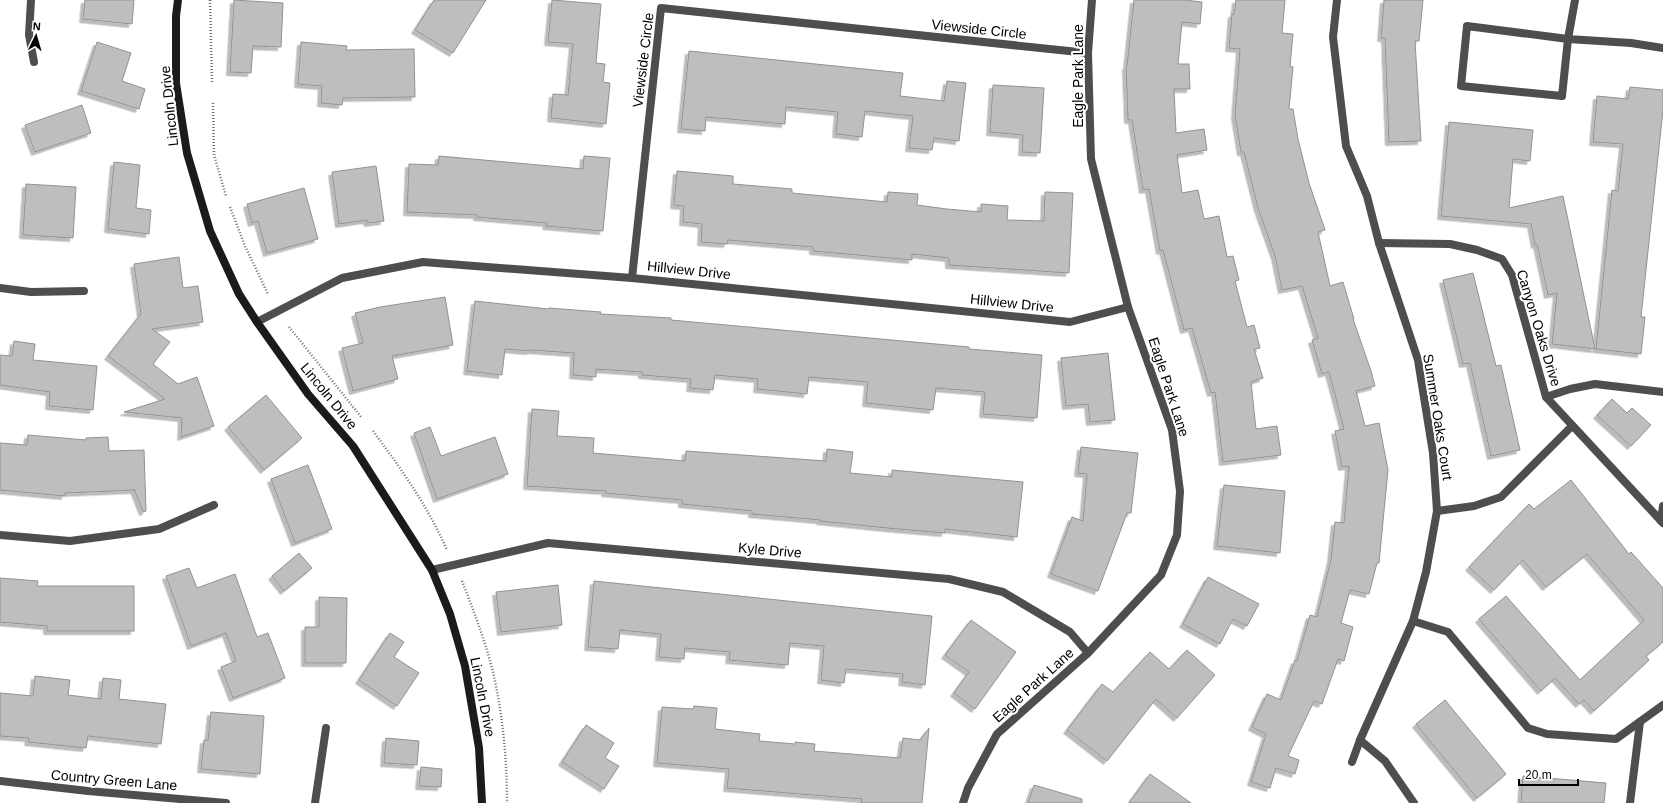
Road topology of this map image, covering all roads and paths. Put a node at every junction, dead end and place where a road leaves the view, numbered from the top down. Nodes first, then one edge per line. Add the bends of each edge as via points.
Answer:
1 (31, 0) edge
2 (178, 0) edge
3 (210, 0) edge
4 (1092, 0) edge
5 (1337, 0) edge
6 (1575, 0) edge
7 (1568, 39) junction
8 (1663, 48) edge
9 (1088, 53) junction
10 (34, 62) dead end
11 (212, 83) dead end
12 (213, 103) dead end
13 (226, 196) dead end
14 (230, 207) dead end
15 (1379, 244) junction
16 (632, 278) junction
17 (0, 288) edge
18 (84, 291) dead end
19 (268, 294) dead end
20 (1128, 307) junction
21 (257, 322) junction
22 (289, 327) dead end
23 (1663, 392) edge
24 (1546, 397) junction
25 (362, 418) dead end
26 (1572, 426) junction
27 (373, 431) dead end
28 (214, 505) dead end
29 (1663, 506) edge
30 (1437, 511) junction
31 (1662, 522) edge
32 (0, 535) edge
33 (447, 550) dead end
34 (432, 570) junction
35 (462, 581) dead end
36 (1413, 621) junction
37 (1088, 653) junction
38 (1663, 705) edge
39 (1640, 722) junction
40 (326, 728) dead end
41 (1360, 740) junction
42 (1352, 762) dead end
43 (0, 782) edge
44 (226, 803) edge
45 (315, 803) edge
46 (482, 803) edge
47 (507, 803) edge
48 (963, 803) edge
49 (1414, 803) edge
50 (1630, 803) edge

1 - 10 street via 29,35
2 - 21 street, Lincoln Drive via 176,83 187,153 210,231 240,294
3 - 11 path
4 - 9 street, Eagle Park Lane
5 - 15 street, Summer Oaks Court via 1333,37 1346,146 1367,196
6 - 7 street
7 - 7 street via 1467,26 1460,86 1562,96
7 - 8 street
9 - 16 street, Viewside Circle via 661,8
9 - 20 street, Eagle Park Lane via 1091,159
12 - 13 path via 214,155
14 - 19 path
15 - 24 street, Canyon Oaks Drive via 1450,244 1502,259 1512,275
15 - 30 street, Summer Oaks Court via 1418,360 1433,453
16 - 20 street, Hillview Drive via 1070,322
16 - 21 street, Hillview Drive via 422,262 342,278
17 - 18 street via 31,292
20 - 37 street, Eagle Park Lane via 1172,430 1180,492 1177,535 1161,575
21 - 34 street, Lincoln Drive via 308,394 353,446
22 - 25 path
23 - 24 street via 1595,384
24 - 26 street, Canyon Oaks Drive
26 - 30 street via 1501,497 1474,506
26 - 31 street, Canyon Oaks Drive
27 - 33 path via 406,475 434,521
28 - 32 street via 159,529 70,541
29 - 31 street
30 - 36 street, Summer Oaks Court via 1426,572
34 - 37 street, Kyle Drive via 548,543 949,579 1003,592 1070,632
34 - 46 street, Lincoln Drive via 450,614 465,666 479,748
35 - 47 path via 480,627 497,690 507,768
36 - 39 street via 1448,632 1528,728 1547,734 1616,739
36 - 41 street, Summer Oaks Court
37 - 48 street, Eagle Park Lane via 997,734 968,788
38 - 39 street
39 - 50 street
40 - 45 street
41 - 42 street, Summer Oaks Court
41 - 49 street via 1385,761
43 - 44 street, Country Green Lane

